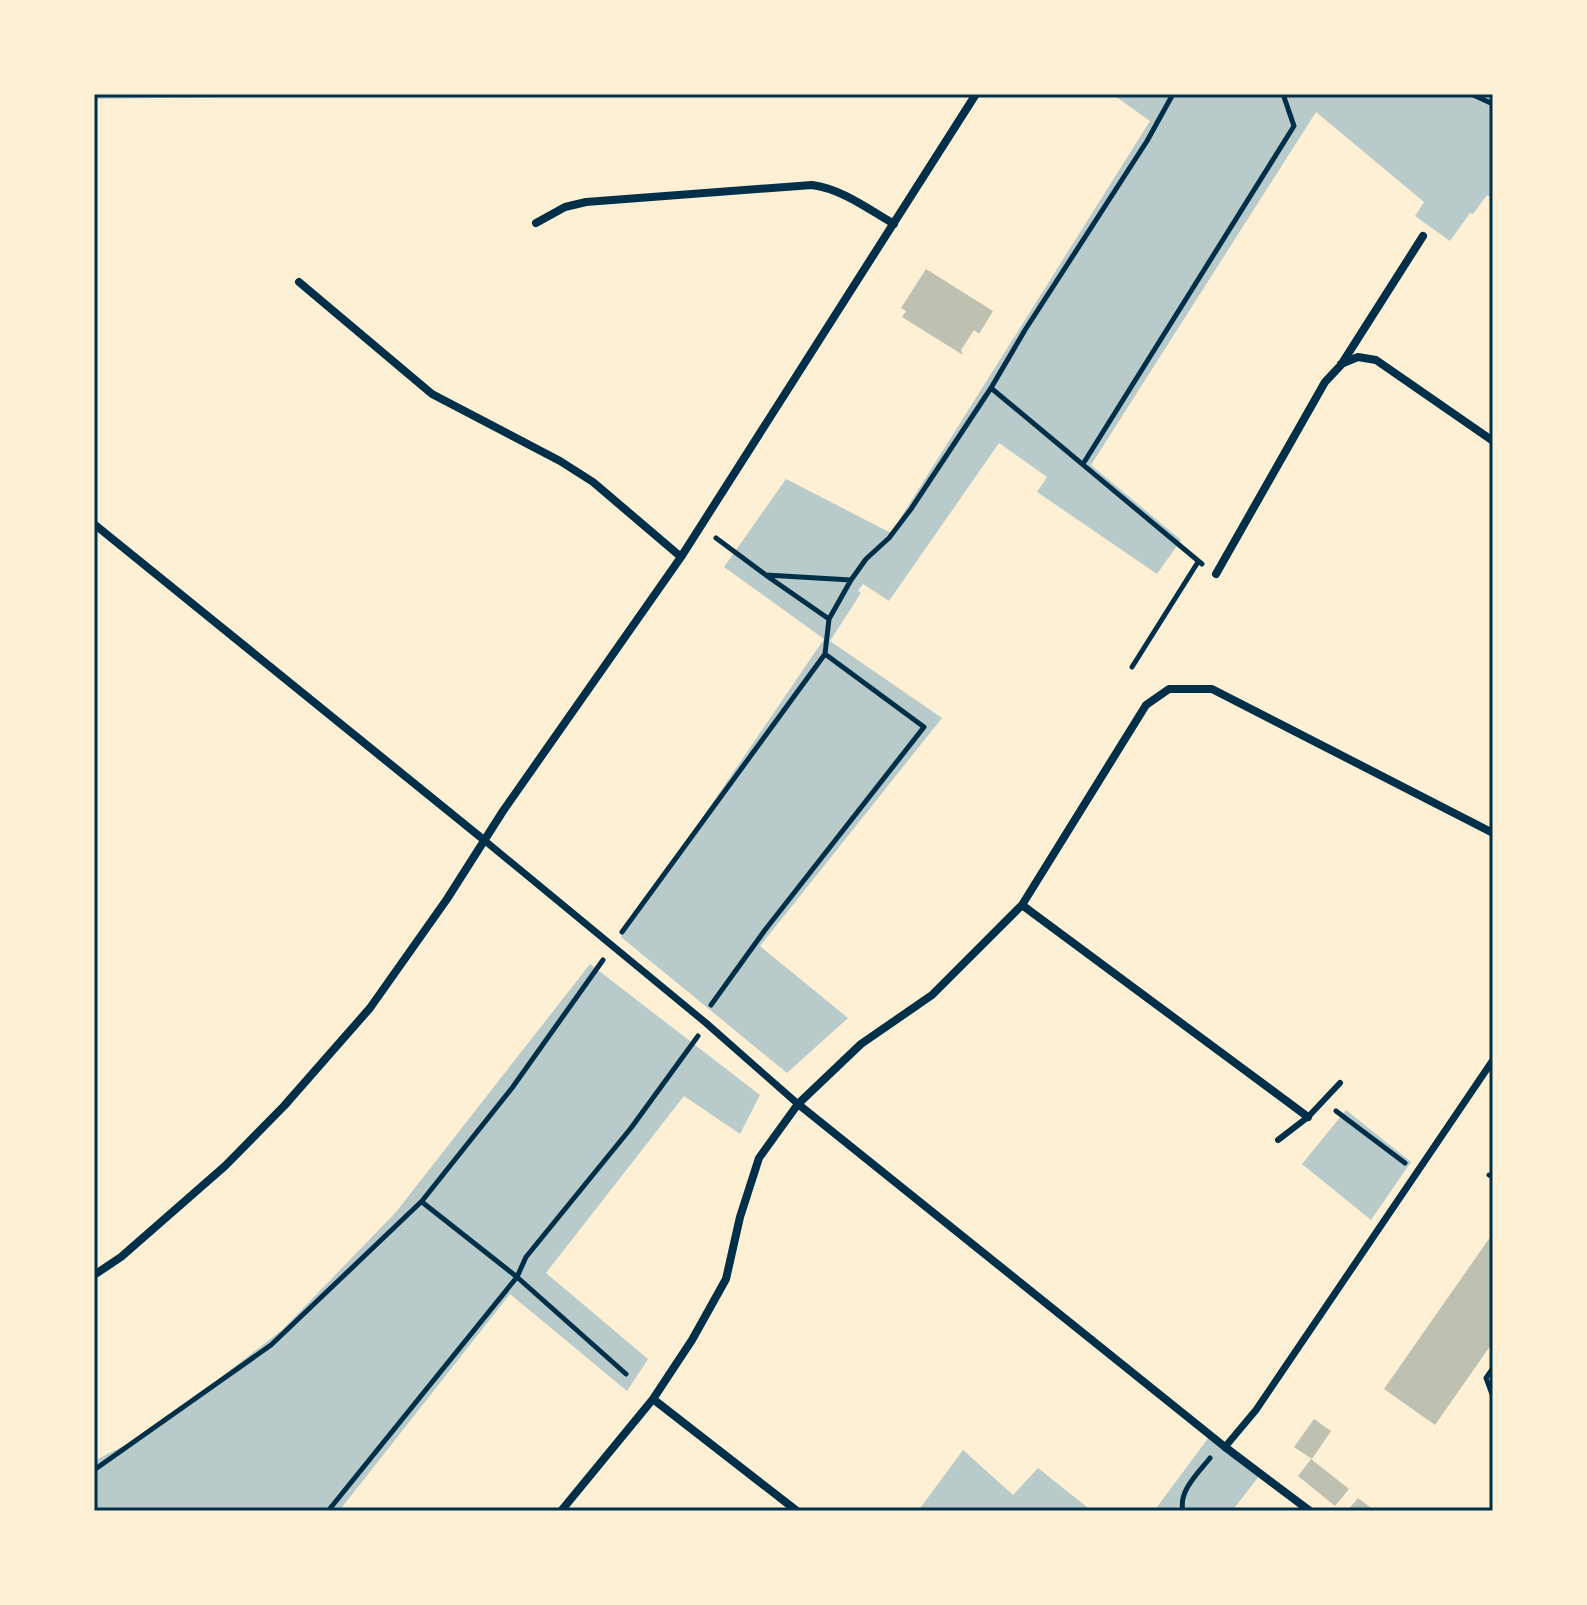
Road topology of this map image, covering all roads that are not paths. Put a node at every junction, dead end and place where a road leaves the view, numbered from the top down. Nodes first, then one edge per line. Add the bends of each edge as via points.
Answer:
1 (976, 94) edge
2 (536, 223) dead end
3 (894, 224) junction
4 (1423, 236) dead end
5 (299, 282) dead end
6 (1341, 365) junction
7 (1493, 441) edge
8 (94, 524) edge
9 (681, 557) junction
10 (1216, 574) road end
11 (1493, 833) edge
12 (484, 840) junction
13 (1022, 905) junction
14 (1493, 1060) edge
15 (1340, 1083) dead end
16 (798, 1104) junction
17 (1308, 1117) junction
18 (1278, 1140) dead end
19 (94, 1275) edge
20 (653, 1399) junction
21 (1225, 1447) junction
22 (561, 1511) edge
23 (797, 1511) edge
24 (1310, 1511) edge

1 - 3 street
2 - 3 street via 586,202 812,185 842,194
3 - 9 street
4 - 6 street
5 - 9 street via 432,394 582,475
6 - 7 street via 1358,357 1376,360
6 - 10 street via 1325,382
8 - 12 street
9 - 12 street
11 - 13 street via 1212,689 1169,689 1145,707
12 - 16 street
12 - 19 street via 370,1008 284,1106 177,1210
13 - 16 street via 932,995 861,1044
13 - 17 street
14 - 21 street via 1256,1410
15 - 17 lane
16 - 20 street via 759,1158 726,1279
16 - 21 street
17 - 18 lane
20 - 22 street
20 - 23 street
21 - 24 street

